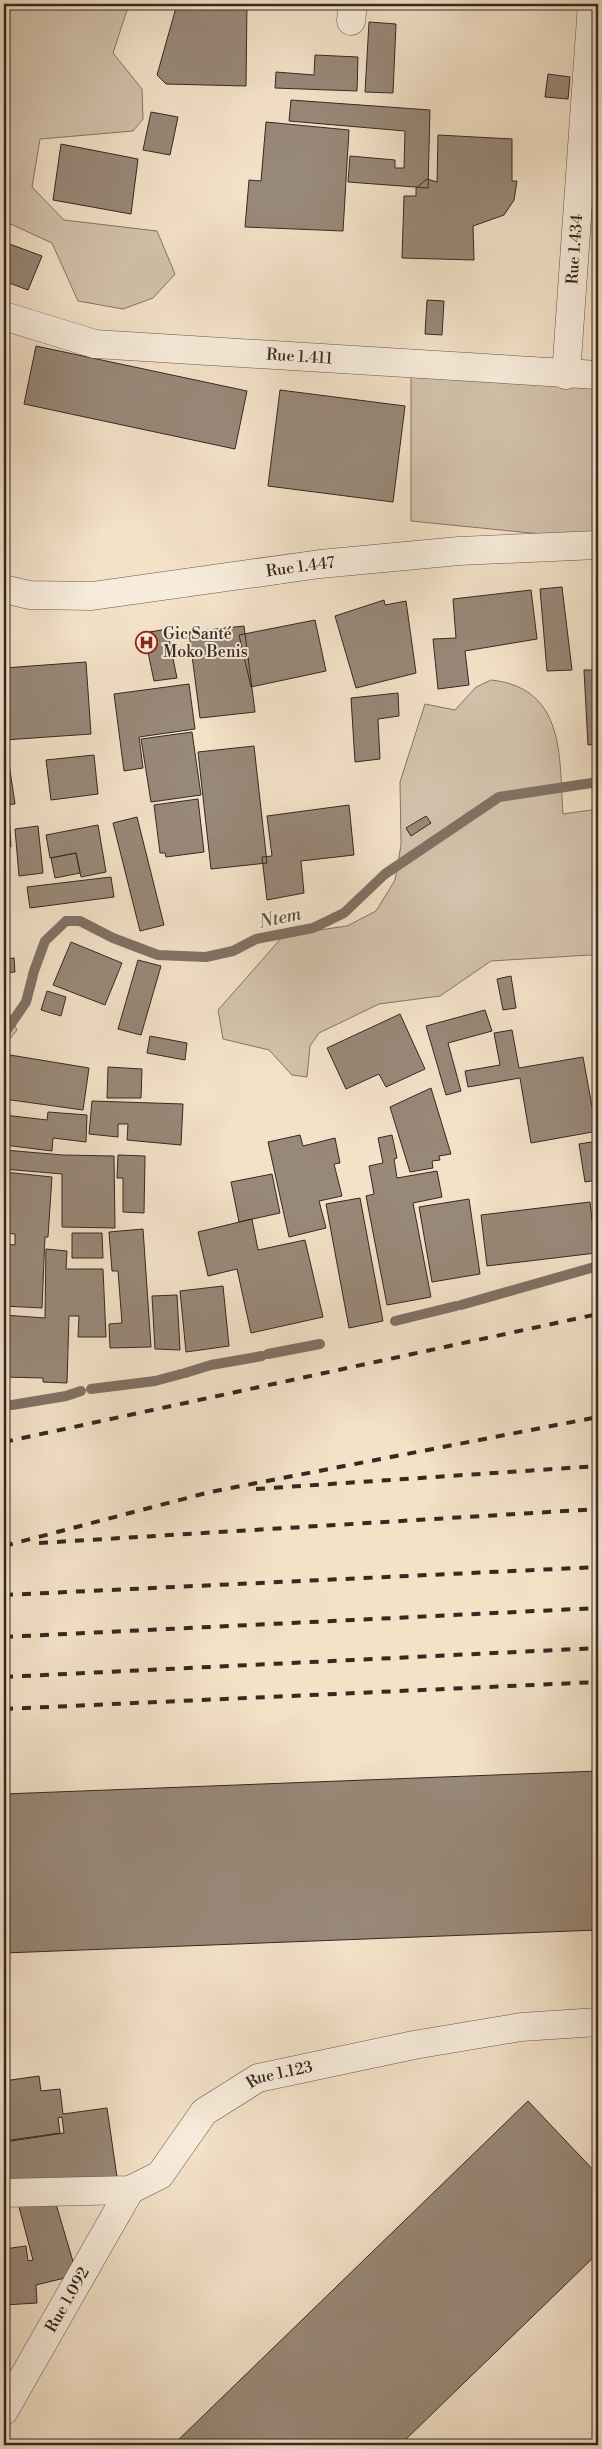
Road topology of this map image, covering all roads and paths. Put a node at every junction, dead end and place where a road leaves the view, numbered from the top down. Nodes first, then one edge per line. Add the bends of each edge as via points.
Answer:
1 (592, 4) edge
2 (4, 316) edge
3 (566, 375) junction
4 (598, 375) edge
5 (598, 545) edge
6 (4, 589) edge
7 (598, 2022) edge
8 (130, 2190) junction
9 (4, 2192) edge
10 (4, 2411) edge

1 - 3 street, Rue 1.434
2 - 3 street, Rue 1.411 via 95,344
3 - 4 street, Rue 1.411
5 - 6 street, Rue 1.447 via 458,551 320,564 92,596 29,595
7 - 8 street, Rue 1.123 via 502,2030 258,2078 204,2112 160,2175
8 - 9 street, Rue 1.123
8 - 10 street, Rue 1.092

